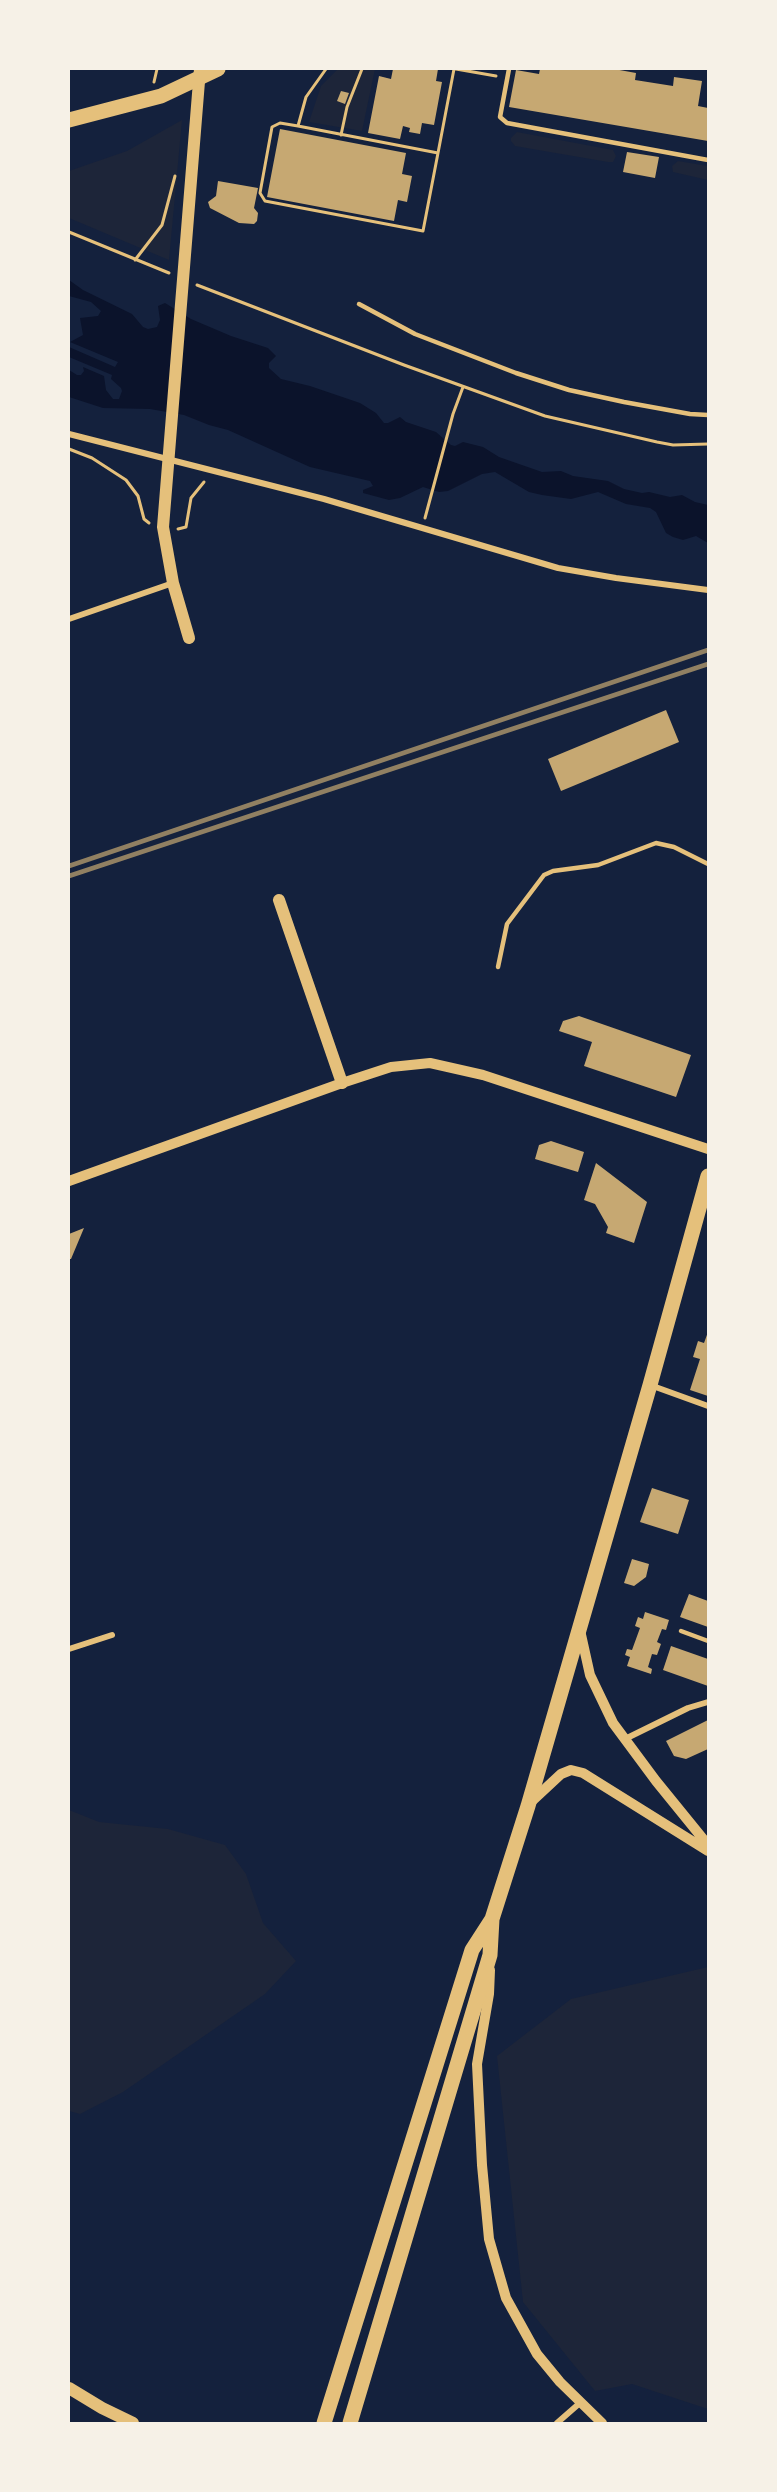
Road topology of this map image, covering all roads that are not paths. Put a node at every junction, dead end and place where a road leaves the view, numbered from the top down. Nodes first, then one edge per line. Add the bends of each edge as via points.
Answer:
1 (200, 69) edge
2 (218, 69) edge
3 (509, 69) edge
4 (69, 120) edge
5 (708, 160) edge
6 (359, 304) dead end
7 (708, 415) edge
8 (69, 434) edge
9 (173, 583) junction
10 (708, 590) edge
11 (69, 619) edge
12 (189, 638) dead end
13 (708, 864) edge
14 (279, 900) dead end
15 (498, 967) dead end
16 (342, 1083) junction
17 (708, 1149) edge
18 (708, 1176) edge
19 (69, 1181) edge
20 (650, 1385) junction
21 (708, 1406) edge
22 (579, 1626) junction
23 (681, 1631) dead end
24 (112, 1635) dead end
25 (708, 1641) edge
26 (69, 1649) edge
27 (708, 1702) edge
28 (625, 1738) junction
29 (528, 1806) junction
30 (708, 1845) edge
31 (708, 1851) edge
32 (492, 1919) junction
33 (490, 1955) junction
34 (69, 2388) edge
35 (581, 2402) junction
36 (133, 2423) edge
37 (324, 2423) edge
38 (350, 2423) edge
39 (557, 2423) edge
40 (602, 2423) edge

1 - 9 main road via 163,527
2 - 4 main road via 161,96
3 - 5 lane via 500,117 507,123
6 - 7 lane via 416,334 569,390
8 - 10 street via 197,465 558,568
9 - 11 street
9 - 12 main road
13 - 15 lane via 656,843 598,865 544,875 507,924
14 - 16 main road
16 - 17 street via 392,1067 438,1064 483,1075
16 - 19 street
18 - 20 main road
20 - 21 street
20 - 22 main road
22 - 28 street via 594,1683 613,1723
22 - 29 main road
23 - 25 lane
24 - 26 street
27 - 28 street
28 - 30 street
29 - 31 street via 561,1774 571,1770 583,1773
29 - 32 main road
32 - 33 main road
32 - 37 main road via 472,1950
33 - 35 street via 489,1994 477,2064 489,2240 506,2298 521,2328 537,2354
33 - 38 main road
34 - 36 main road
35 - 39 street
35 - 40 street

